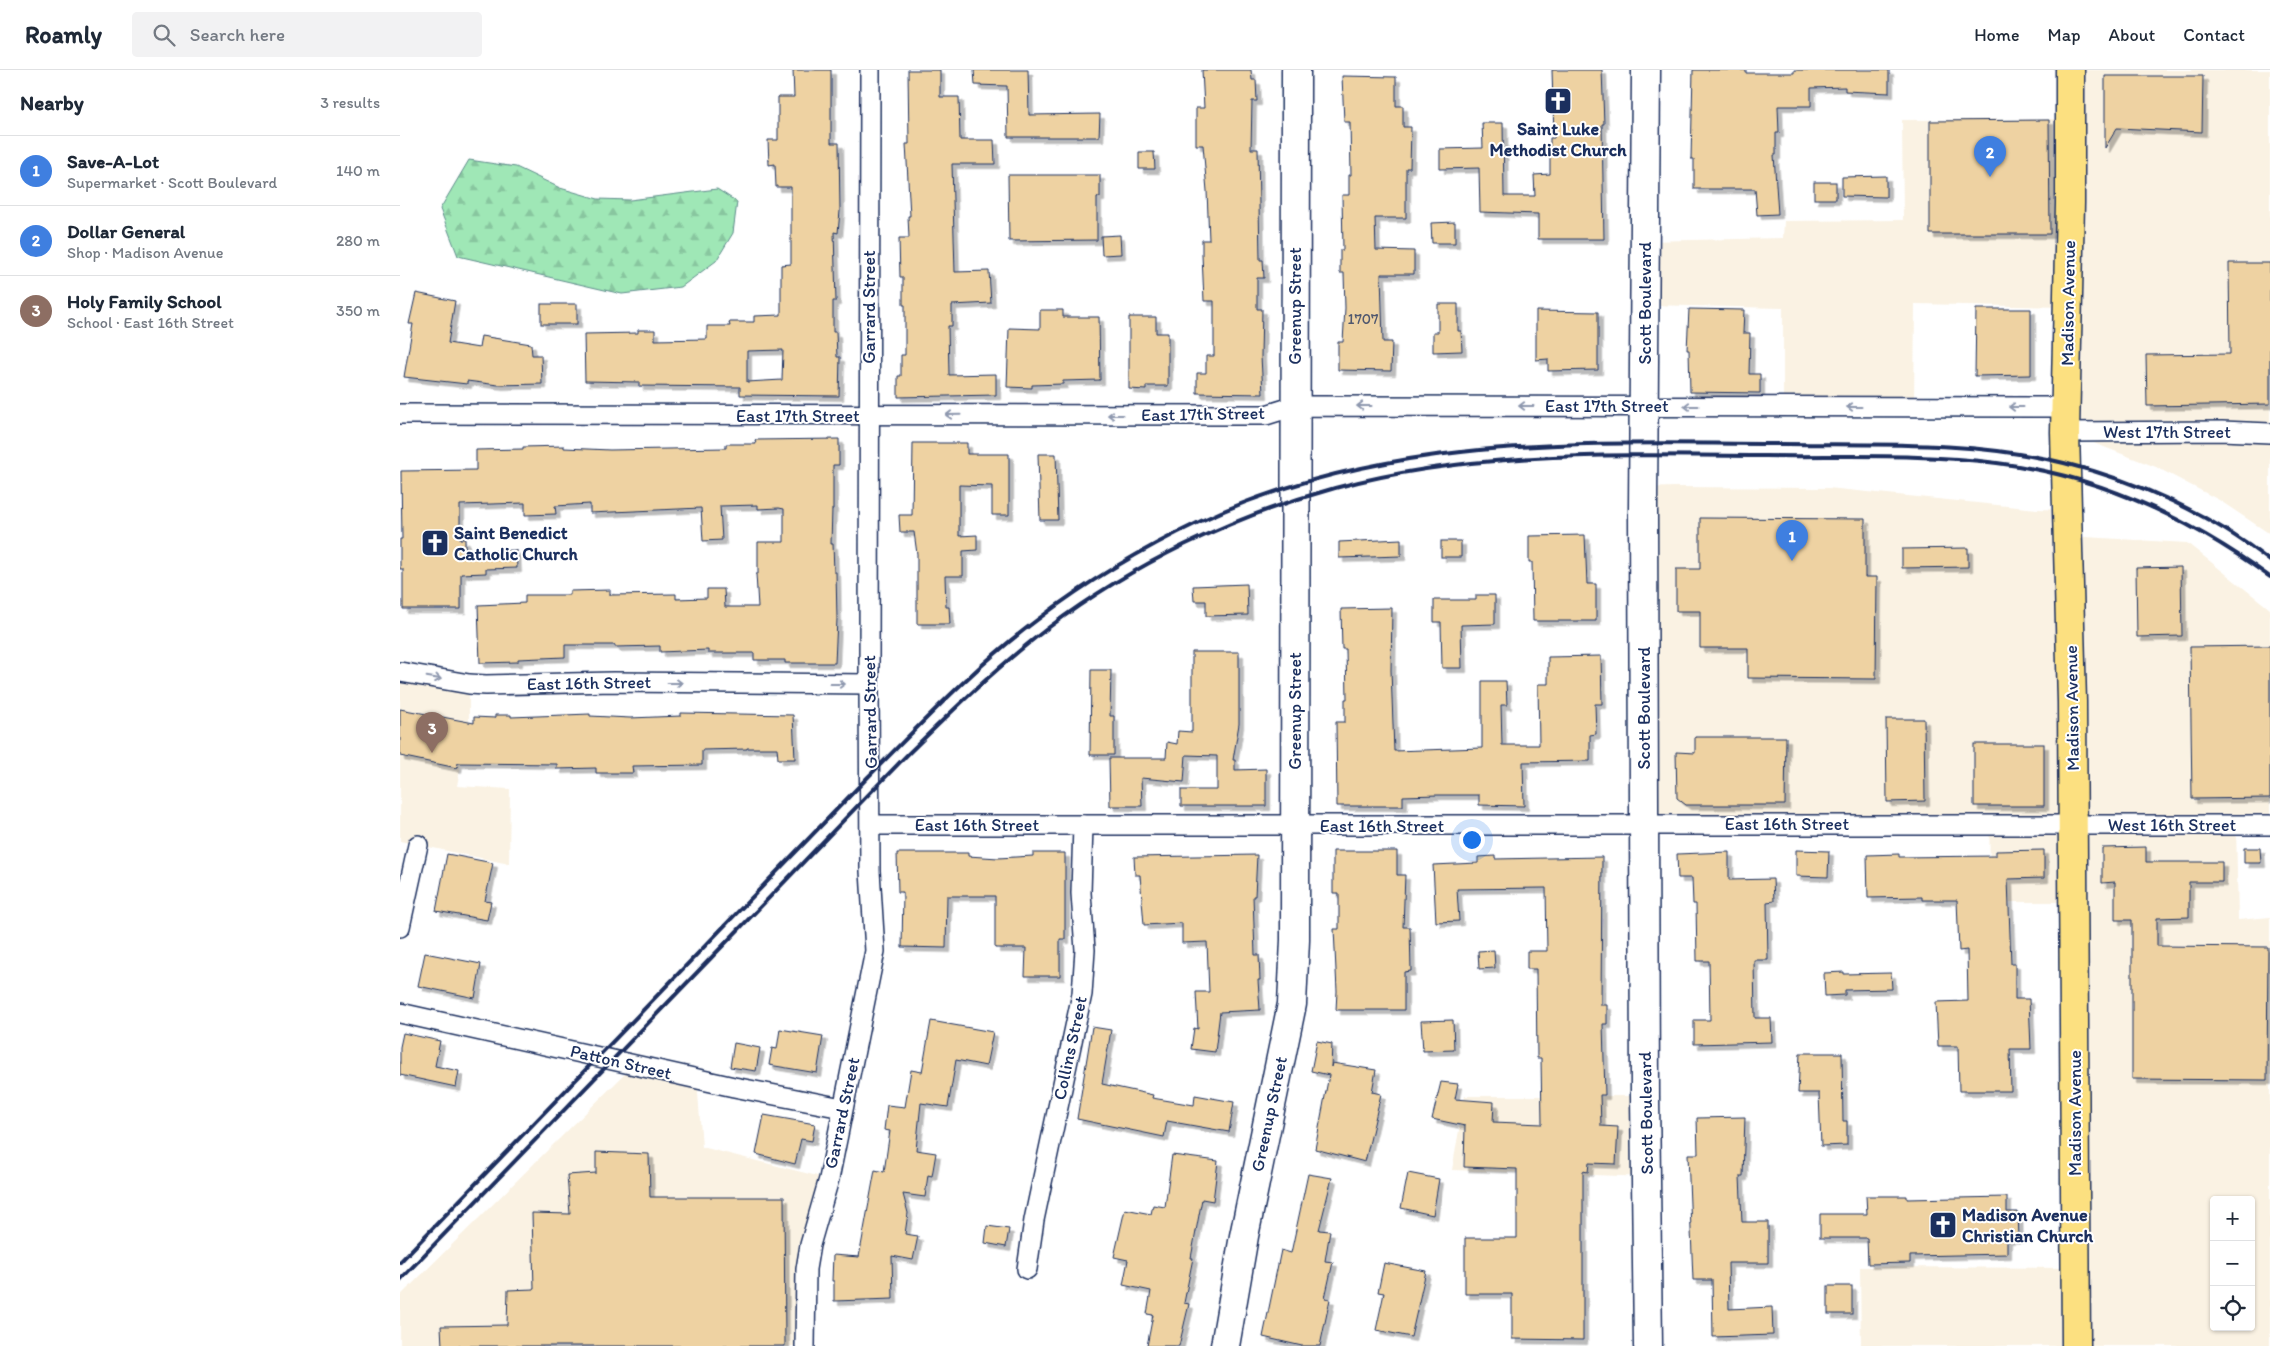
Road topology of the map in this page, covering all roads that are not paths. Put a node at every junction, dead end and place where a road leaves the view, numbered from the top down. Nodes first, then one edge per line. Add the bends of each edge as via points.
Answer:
1 (870, 70) edge
2 (1296, 70) edge
3 (1646, 70) edge
4 (2070, 70) edge
5 (1295, 406) junction
6 (1645, 406) junction
7 (400, 414) edge
8 (869, 416) junction
9 (2065, 420) junction
10 (2270, 433) edge
11 (400, 672) edge
12 (869, 684) junction
13 (1644, 824) junction
14 (871, 825) junction
15 (1083, 825) junction
16 (2073, 825) junction
17 (2270, 825) edge
18 (1295, 826) junction
19 (418, 845) dead end
20 (400, 927) edge
21 (400, 1013) edge
22 (842, 1108) junction
23 (1027, 1268) dead end
24 (805, 1346) edge
25 (1225, 1346) edge
26 (1648, 1346) edge
27 (2076, 1346) edge

1 - 8 street, Garrard Street
2 - 5 main road, Greenup Street
3 - 6 main road, Scott Boulevard
4 - 9 main road, Madison Avenue
6 -> 5 street, East 17th Street
5 -> 8 street, East 17th Street via 1266,415
5 - 18 main road, Greenup Street
9 -> 6 street, East 17th Street
6 - 13 main road, Scott Boulevard
7 - 8 street, East 17th Street
8 - 12 street, Garrard Street
9 - 10 street, West 17th Street
9 - 16 main road, Madison Avenue
11 -> 12 street, East 16th Street via 486,685 613,682
12 - 14 street, Garrard Street
13 - 16 street, East 16th Street
13 - 18 street, East 16th Street
13 - 26 main road, Scott Boulevard
14 - 15 street, East 16th Street
14 - 22 street, Garrard Street via 875,951
15 - 18 street, East 16th Street
15 - 23 street, Collins Street via 1081,893 1085,950 1082,994 1034,1220
16 - 17 street, West 16th Street
16 - 27 main road, Madison Avenue
18 - 25 main road, Greenup Street via 1292,1004 1244,1236
19 - 20 street
21 - 22 street, Patton Street
22 - 24 street, Garrard Street via 829,1179 806,1269

